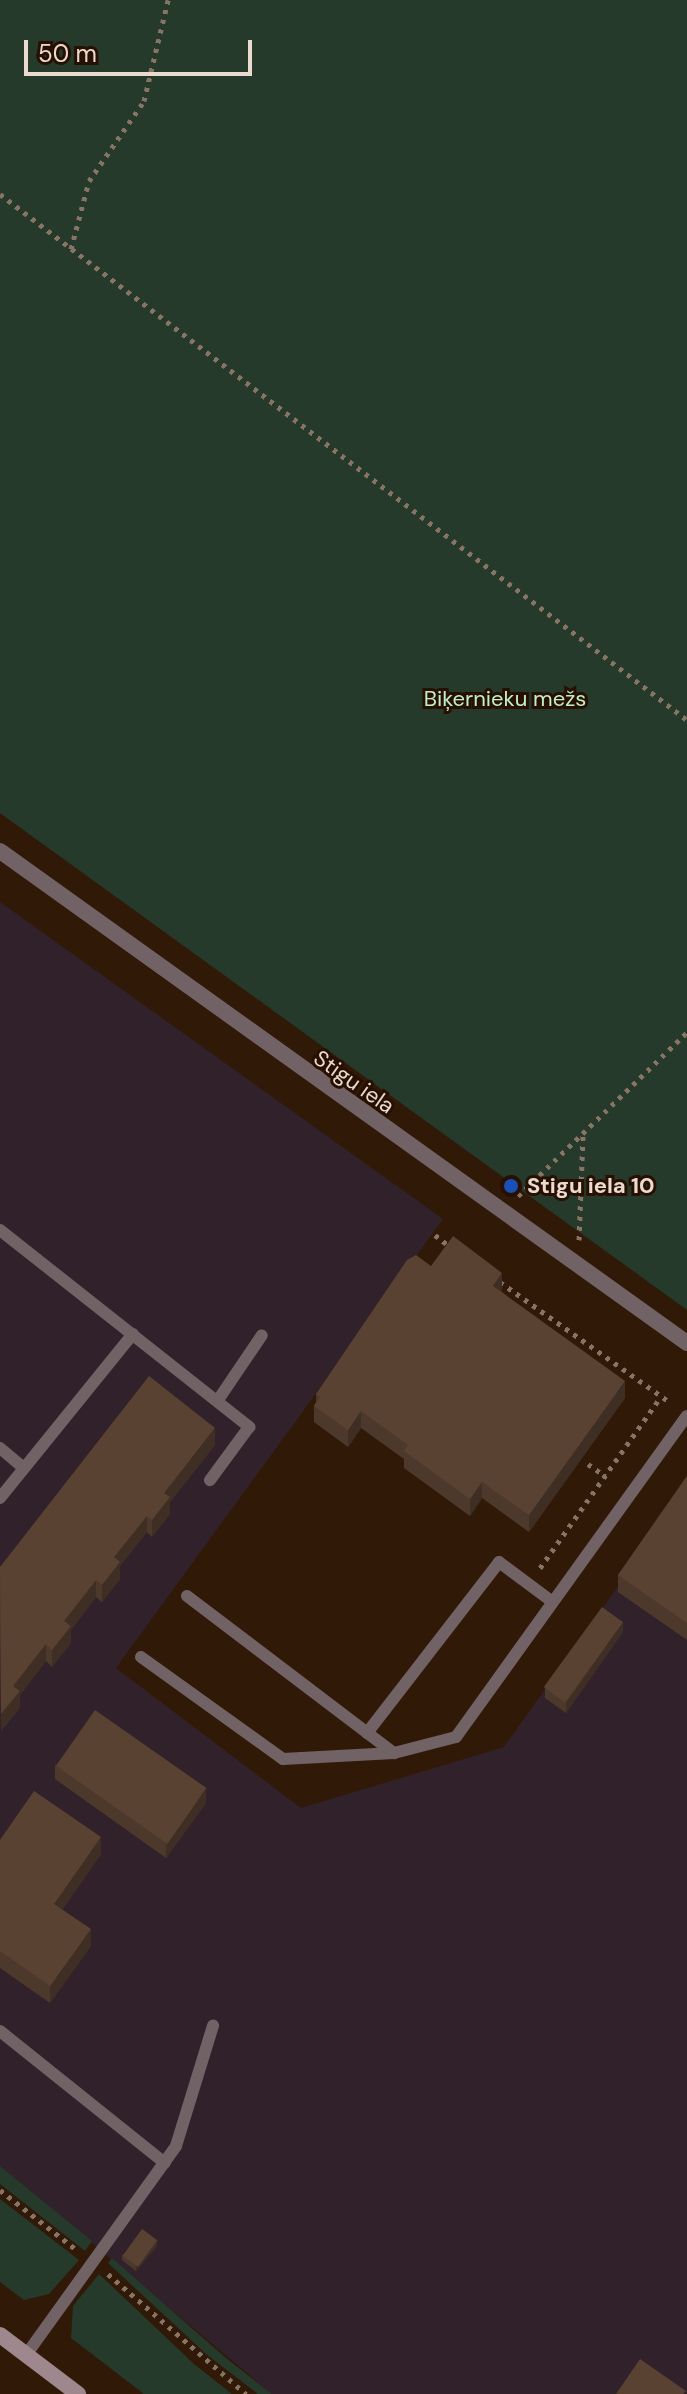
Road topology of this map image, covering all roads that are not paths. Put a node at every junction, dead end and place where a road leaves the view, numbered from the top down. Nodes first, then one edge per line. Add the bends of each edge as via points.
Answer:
1 (0, 851) edge
2 (0, 1230) edge
3 (133, 1334) junction
4 (262, 1335) dead end
5 (687, 1343) edge
6 (218, 1400) junction
7 (687, 1416) edge
8 (0, 1448) edge
9 (23, 1467) junction
10 (210, 1480) dead end
11 (0, 1498) edge
12 (187, 1596) dead end
13 (550, 1600) junction
14 (141, 1657) dead end
15 (367, 1733) junction
16 (394, 1753) junction
17 (213, 2026) dead end
18 (0, 2031) edge
19 (165, 2163) junction
20 (0, 2335) edge
21 (26, 2355) junction
22 (78, 2394) edge

1 - 5 street, Stigu iela
2 - 3 lane
3 - 6 lane
3 - 9 lane
4 - 6 lane
6 - 10 lane via 249,1427
7 - 13 lane
8 - 9 lane
9 - 11 lane
12 - 15 lane
13 - 15 lane via 499,1562
13 - 16 lane via 456,1737
14 - 16 lane via 283,1759
15 - 16 lane
17 - 19 lane via 176,2146
18 - 19 lane
19 - 21 lane
20 - 21 main road
21 - 22 main road

